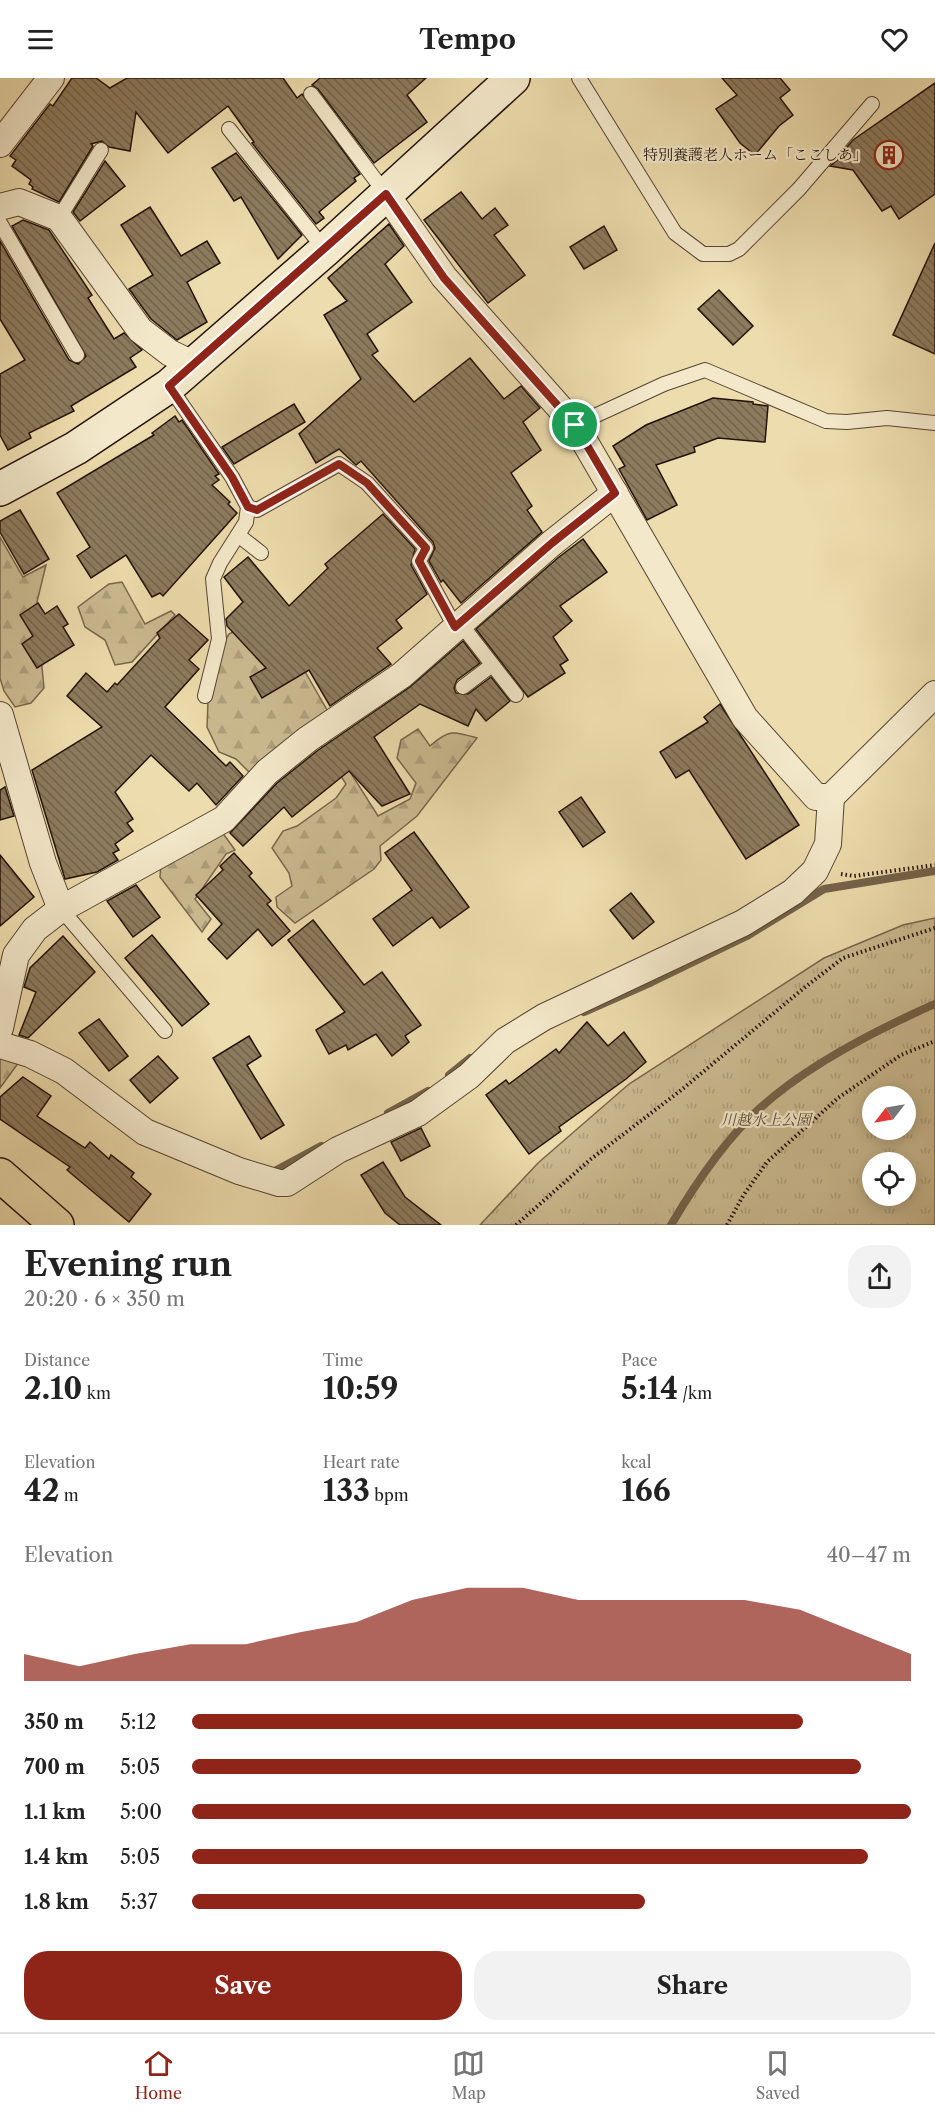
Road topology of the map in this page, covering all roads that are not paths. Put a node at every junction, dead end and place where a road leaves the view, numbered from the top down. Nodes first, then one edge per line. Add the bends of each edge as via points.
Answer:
1 (51, 78) edge
2 (513, 78) edge
3 (579, 78) edge
4 (311, 94) dead end
5 (872, 104) dead end
6 (229, 129) dead end
7 (0, 144) edge
8 (101, 150) dead end
9 (386, 194) junction
10 (2, 205) edge
11 (59, 218) junction
12 (325, 250) junction
13 (77, 355) dead end
14 (195, 365) junction
15 (169, 386) junction
16 (935, 423) edge
17 (575, 425) junction
18 (0, 489) edge
19 (615, 493) junction
20 (248, 507) junction
21 (238, 535) junction
22 (261, 553) dead end
23 (458, 625) junction
24 (492, 665) junction
25 (463, 687) dead end
26 (935, 694) edge
27 (516, 695) dead end
28 (206, 696) dead end
29 (0, 715) edge
30 (831, 797) junction
31 (61, 909) junction
32 (0, 1028) edge
33 (165, 1031) dead end
34 (0, 1045) edge
35 (0, 1175) edge
36 (57, 1225) edge

1 - 7 street
2 - 9 street
3 - 5 lane via 675,233 703,254 729,254 739,249 777,213
4 - 9 lane
6 - 12 lane
8 - 11 lane
9 - 12 street
9 - 17 street via 444,278
10 - 11 street via 19,202
10 - 13 lane
11 - 14 street via 140,330 170,353
12 - 14 street
14 - 15 street
15 - 18 street via 76,448
15 - 20 lane via 232,477
16 - 17 lane via 887,418 848,423 826,420 705,370 664,384
17 - 19 street
19 - 23 street
19 - 30 street via 745,718 816,797
20 - 21 lane via 246,522
20 - 23 lane via 257,510 339,464 367,483 426,548 419,561
21 - 22 lane
21 - 28 lane via 213,579 219,639
23 - 24 lane
23 - 31 street via 402,675 275,765 224,819
24 - 25 lane
24 - 27 lane
26 - 30 street
29 - 31 street via 43,863
30 - 34 street via 828,844 817,865 793,892 743,923 544,1017 506,1041 469,1076 418,1113 338,1150 287,1183 239,1171 145,1132 64,1071
31 - 32 street via 35,929 16,955
31 - 33 lane
35 - 36 main road

